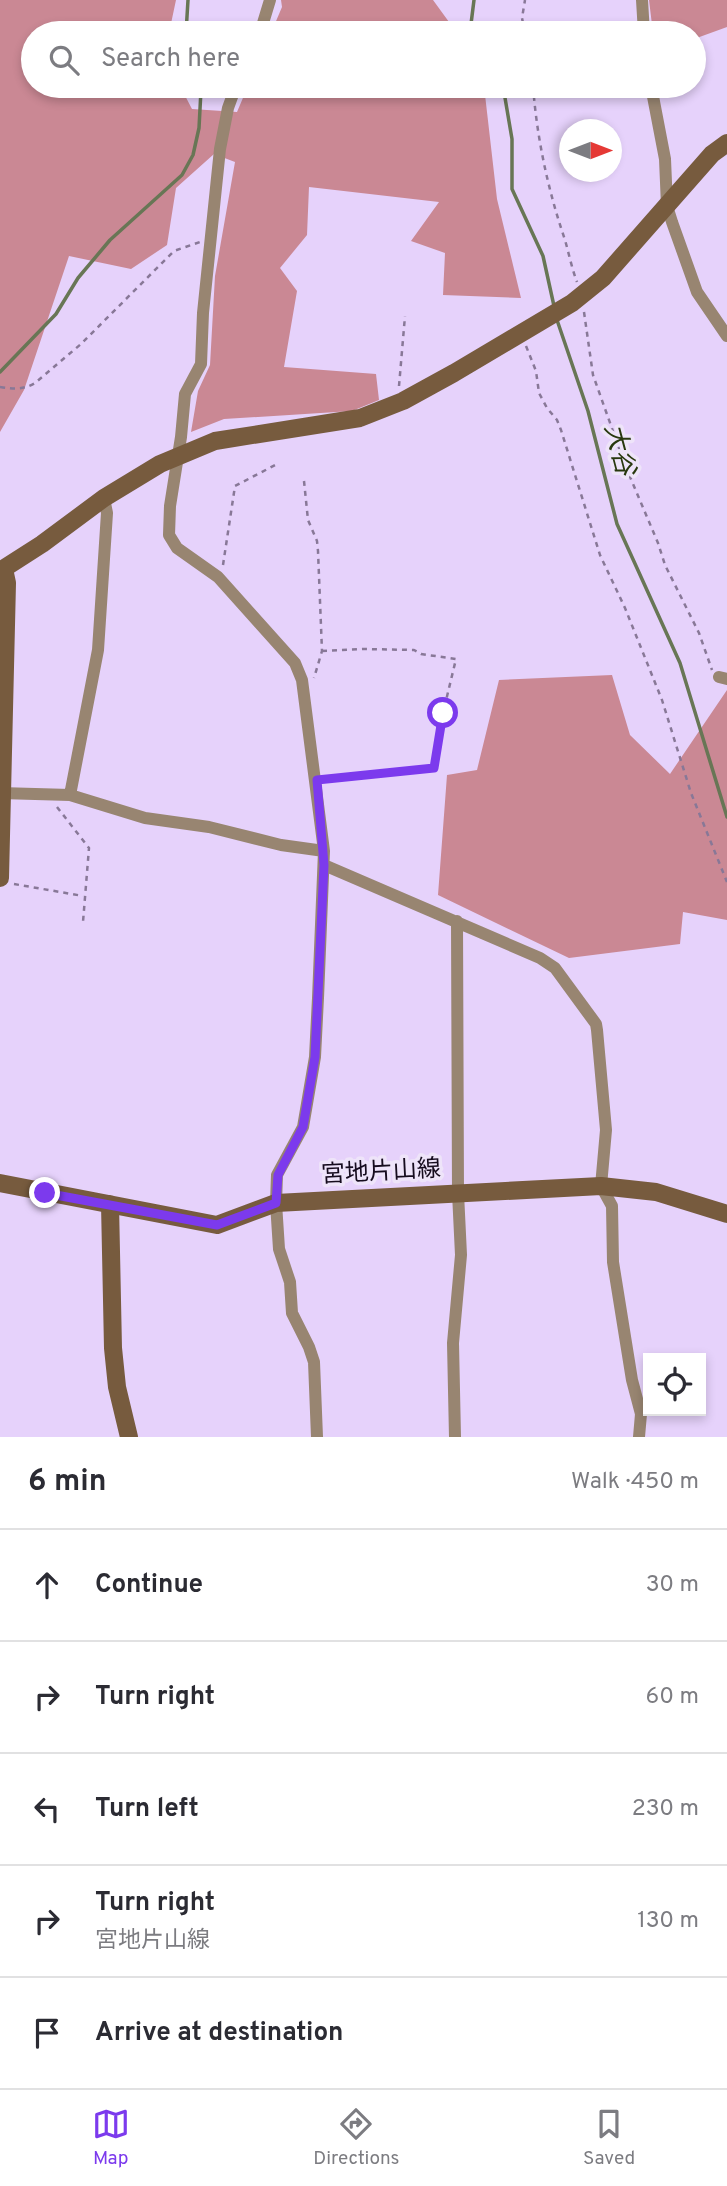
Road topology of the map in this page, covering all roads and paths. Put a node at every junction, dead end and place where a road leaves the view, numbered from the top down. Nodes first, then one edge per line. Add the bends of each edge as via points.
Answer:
1 (270, 0) edge
2 (525, 0) edge
3 (642, 0) edge
4 (264, 21) edge
5 (523, 21) edge
6 (643, 21) edge
7 (232, 98) edge
8 (534, 98) edge
9 (653, 98) edge
10 (727, 143) edge
11 (667, 206) junction
12 (211, 237) junction
13 (577, 299) junction
14 (405, 316) dead end
15 (528, 329) junction
16 (727, 336) edge
17 (0, 387) edge
18 (402, 401) junction
19 (177, 457) junction
20 (279, 463) dead end
21 (304, 481) dead end
22 (104, 498) junction
23 (2, 570) edge
24 (218, 577) junction
25 (322, 651) junction
26 (723, 678) edge
27 (303, 691) junction
28 (317, 780) junction
29 (2, 794) edge
30 (46, 794) junction
31 (70, 795) junction
32 (324, 851) junction
33 (324, 865) junction
34 (6, 881) edge
35 (727, 883) edge
36 (84, 897) junction
37 (457, 920) junction
38 (83, 922) dead end
39 (0, 1183) edge
40 (601, 1186) junction
41 (458, 1193) junction
42 (276, 1203) junction
43 (110, 1204) junction
44 (727, 1214) edge
45 (130, 1437) edge
46 (317, 1437) edge
47 (455, 1437) edge
48 (639, 1437) edge

1 - 4 street
2 - 5 path
3 - 6 street
7 - 12 street via 220,149
8 - 13 path via 545,175
9 - 11 street via 665,159
10 - 11 street
11 - 13 street via 603,278
11 - 16 street via 697,292
12 - 17 path via 174,251 35,383 27,388
12 - 19 street via 201,364 185,394
13 - 15 street
13 - 26 path via 593,375 625,465 708,664
14 - 18 path via 399,385
15 - 18 street
15 - 35 path via 539,393 561,430 603,563 652,676
18 - 19 street via 360,418 215,441
19 - 22 street
19 - 24 street via 169,535 177,548
20 - 24 path via 235,486
21 - 25 path via 308,520 317,541
22 - 23 street
22 - 31 street via 107,513 98,650
23 - 29 street via 7,583
24 - 27 street via 295,663
25 - 27 path via 317,673
25 - 28 path via 414,650 456,659 434,768
27 - 28 street
28 - 32 street
29 - 30 street
29 - 34 street
30 - 31 street
30 - 36 path via 89,848
31 - 32 street via 145,818
32 - 33 street
33 - 37 street
33 - 42 street via 315,1057 303,1127 278,1175
34 - 36 path
36 - 38 path
37 - 40 street via 555,968 596,1024 606,1130
37 - 41 street
39 - 43 street, 宮地片山線
40 - 41 street, 宮地片山線
40 - 44 street, 宮地片山線 via 656,1192
40 - 48 street via 612,1206 613,1262 641,1413
41 - 42 street, 宮地片山線
41 - 47 street via 461,1255 453,1343
42 - 43 street, 宮地片山線 via 217,1225
42 - 46 street via 279,1249 290,1282 292,1312 314,1362
43 - 45 street via 113,1349

